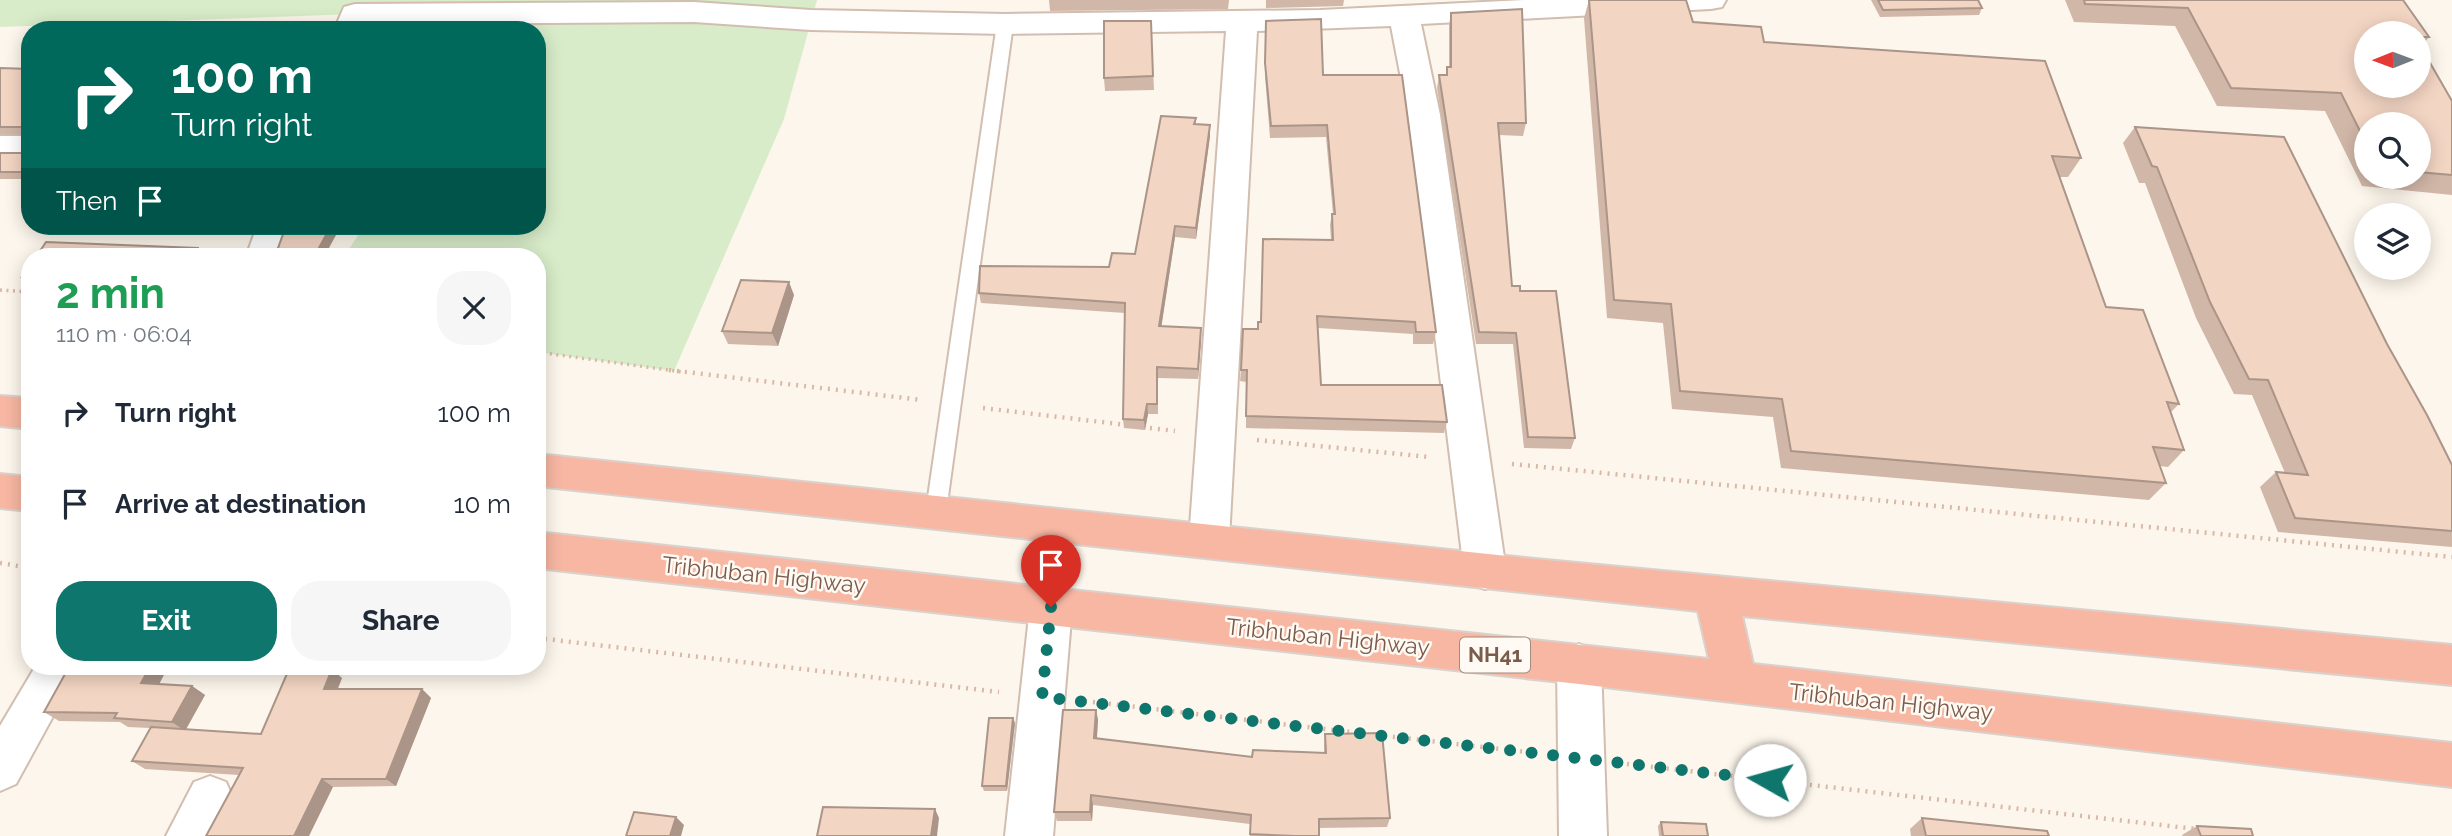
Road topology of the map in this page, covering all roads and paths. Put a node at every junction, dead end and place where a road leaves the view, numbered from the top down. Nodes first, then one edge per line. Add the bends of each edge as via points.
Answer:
1 (1711, 0) edge
2 (1404, 16) junction
3 (1242, 20) junction
4 (352, 21) edge
5 (1005, 24) junction
6 (0, 147) edge
7 (21, 147) edge
8 (0, 289) edge
9 (21, 291) edge
10 (0, 411) edge
11 (21, 413) edge
12 (546, 471) edge
13 (0, 491) edge
14 (21, 493) edge
15 (936, 511) junction
16 (1209, 540) junction
17 (546, 551) edge
18 (0, 564) edge
19 (21, 567) edge
20 (1485, 570) junction
21 (1716, 595) junction
22 (1051, 607) junction
23 (546, 639) edge
24 (1578, 664) junction
25 (2452, 665) edge
26 (53, 675) edge
27 (1736, 684) junction
28 (1042, 697) junction
29 (1581, 758) junction
30 (2452, 765) edge
31 (0, 769) edge
32 (2200, 830) edge
33 (1029, 836) edge
34 (1583, 836) edge

1 - 2 street
2 - 3 street
2 - 20 street via 1424,115
3 - 5 street
3 - 16 street
4 - 5 street via 355,14 694,12
5 - 15 lane
6 - 7 street
8 - 9 path
10 - 11 highway
12 - 15 highway
13 - 14 highway
15 - 16 highway
16 - 20 highway
17 - 22 highway, Tribhuban Highway / NH41
18 - 19 path
20 - 21 highway
21 - 25 highway
21 - 27 highway
22 - 24 highway, Tribhuban Highway / NH41
22 - 28 street
23 - 28 path
24 - 27 highway, Tribhuban Highway / NH41
24 - 29 street
26 - 31 street
27 - 30 highway, Tribhuban Highway / NH41
28 - 29 path
28 - 33 street
29 - 32 path
29 - 34 street

